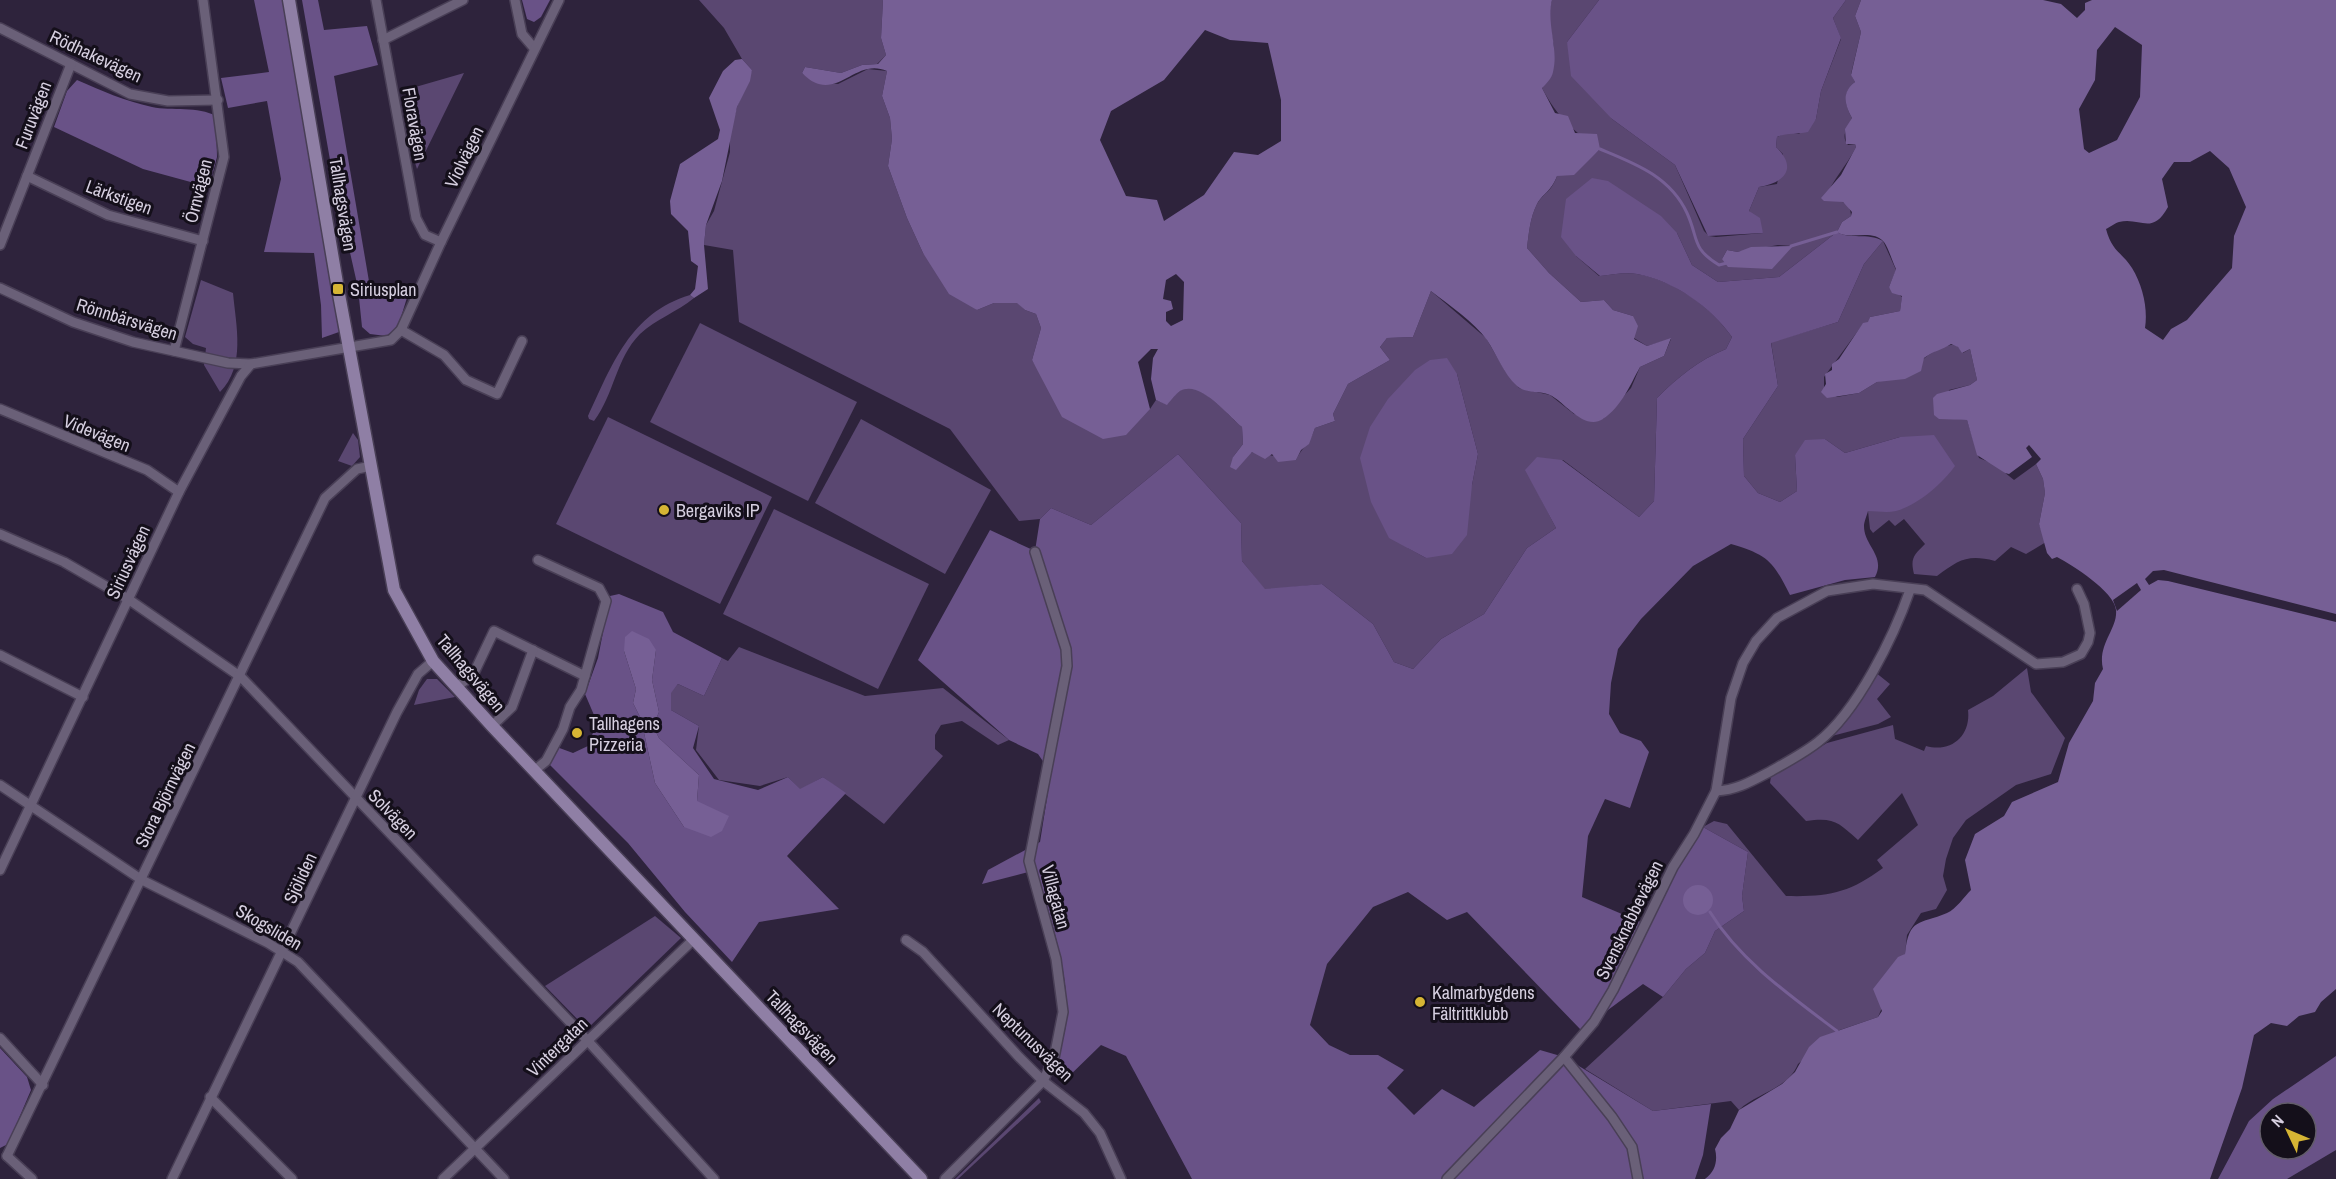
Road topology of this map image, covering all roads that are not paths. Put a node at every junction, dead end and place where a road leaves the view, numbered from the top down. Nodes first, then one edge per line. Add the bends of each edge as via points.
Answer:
1 (203, 0) edge
2 (289, 0) edge
3 (376, 0) edge
4 (463, 0) edge
5 (515, 0) edge
6 (559, 0) edge
7 (0, 28) edge
8 (383, 40) junction
9 (534, 48) junction
10 (71, 64) junction
11 (218, 100) junction
12 (27, 176) junction
13 (202, 241) junction
14 (441, 242) junction
15 (0, 245) edge
16 (0, 288) edge
17 (401, 330) junction
18 (522, 341) dead end
19 (349, 346) junction
20 (174, 351) junction
21 (251, 364) junction
22 (0, 409) edge
23 (371, 466) junction
24 (179, 492) junction
25 (0, 534) edge
26 (1035, 552) dead end
27 (538, 560) dead end
28 (2077, 589) dead end
29 (1910, 590) junction
30 (128, 599) junction
31 (533, 650) junction
32 (0, 655) edge
33 (433, 661) junction
34 (585, 676) junction
35 (241, 677) junction
36 (456, 687) junction
37 (83, 697) junction
38 (492, 726) junction
39 (535, 770) junction
40 (0, 785) edge
41 (1716, 791) junction
42 (356, 798) junction
43 (31, 805) junction
44 (0, 870) edge
45 (142, 880) junction
46 (694, 939) junction
47 (906, 940) dead end
48 (283, 951) junction
49 (0, 1038) edge
50 (587, 1040) junction
51 (1564, 1058) junction
52 (1043, 1080) junction
53 (43, 1085) junction
54 (210, 1097) junction
55 (475, 1149) junction
56 (3, 1157) edge
57 (32, 1179) edge
58 (172, 1179) edge
59 (292, 1179) edge
60 (443, 1179) edge
61 (504, 1179) edge
62 (714, 1179) edge
63 (921, 1179) edge
64 (945, 1179) edge
65 (1120, 1179) edge
66 (1447, 1179) edge
67 (1638, 1179) edge

1 - 11 street, Örnvägen
2 - 19 main road, Tallhagsvägen
3 - 8 street, Floravägen
4 - 8 street
5 - 9 street via 522,34
6 - 9 street, Violvägen
7 - 10 street, Rödhakevägen
8 - 14 street, Floravägen via 416,218 425,235
9 - 14 street, Violvägen
10 - 11 street, Rödhakevägen via 130,94 168,101
10 - 12 street, Furuvägen
11 - 13 street, Örnvägen via 224,157
12 - 13 street, Lärkstigen via 108,215
12 - 15 street, Furuvägen
13 - 20 street, Örnvägen
14 - 17 street, Violvägen
16 - 20 street, Rönnbärsvägen via 73,322
17 - 18 street via 444,355 466,380 497,394
17 - 19 street via 391,339
19 - 21 street
19 - 23 main road, Tallhagsvägen
20 - 21 street, Rönnbärsvägen
21 - 24 street, Siriusvägen
22 - 24 street, Videvägen via 147,470
23 - 33 main road, Tallhagsvägen via 394,590
23 - 35 street, Stora Björnvägen via 357,469 325,498
24 - 30 street, Siriusvägen
25 - 30 street, Solvägen via 64,562
26 - 52 street, Villagatan via 1066,649 1067,666 1029,861 1056,959 1063,1012 1054,1058
27 - 34 street via 599,588 606,601
28 - 29 street, Svensknabbevägen via 2084,604 2088,642 2081,654 2063,662 2036,664 1925,590
29 - 41 street via 1875,667 1828,733 1797,756 1734,790
29 - 41 street, Svensknabbevägen via 1873,584 1827,591 1777,618 1756,641 1735,682
30 - 35 street, Solvägen
30 - 37 street, Siriusvägen
31 - 34 street
31 - 36 street via 494,631 473,675
31 - 38 street via 512,707
32 - 37 street
33 - 36 main road, Tallhagsvägen
33 - 42 street, Sjöliden via 410,687
34 - 39 street via 554,746
35 - 42 street, Solvägen
35 - 45 street, Stora Björnvägen
36 - 38 main road, Tallhagsvägen
37 - 43 street, Siriusvägen
38 - 39 main road, Tallhagsvägen
39 - 46 main road, Tallhagsvägen
40 - 43 street, Skogsliden
41 - 51 street, Svensknabbevägen via 1673,867 1613,990 1594,1022
42 - 48 street, Sjöliden
42 - 50 street, Solvägen
43 - 44 street, Siriusvägen
43 - 45 street, Skogsliden
45 - 48 street, Skogsliden
45 - 53 street, Stora Björnvägen
46 - 50 street, Vintergatan
46 - 63 main road, Tallhagsvägen
47 - 52 street, Neptunusvägen via 923,952
48 - 54 street, Sjöliden
48 - 55 street, Skogsliden via 298,962
49 - 53 street
50 - 55 street, Vintergatan
50 - 62 street, Solvägen
51 - 66 street, Svensknabbevägen
51 - 67 street via 1632,1147
52 - 64 street, Villagatan
52 - 65 street, Neptunusvägen via 1084,1113 1100,1133
53 - 56 street, Stora Björnvägen
54 - 58 street, Sjöliden
54 - 59 street
55 - 60 street, Vintergatan
55 - 61 street, Skogsliden
56 - 57 street

